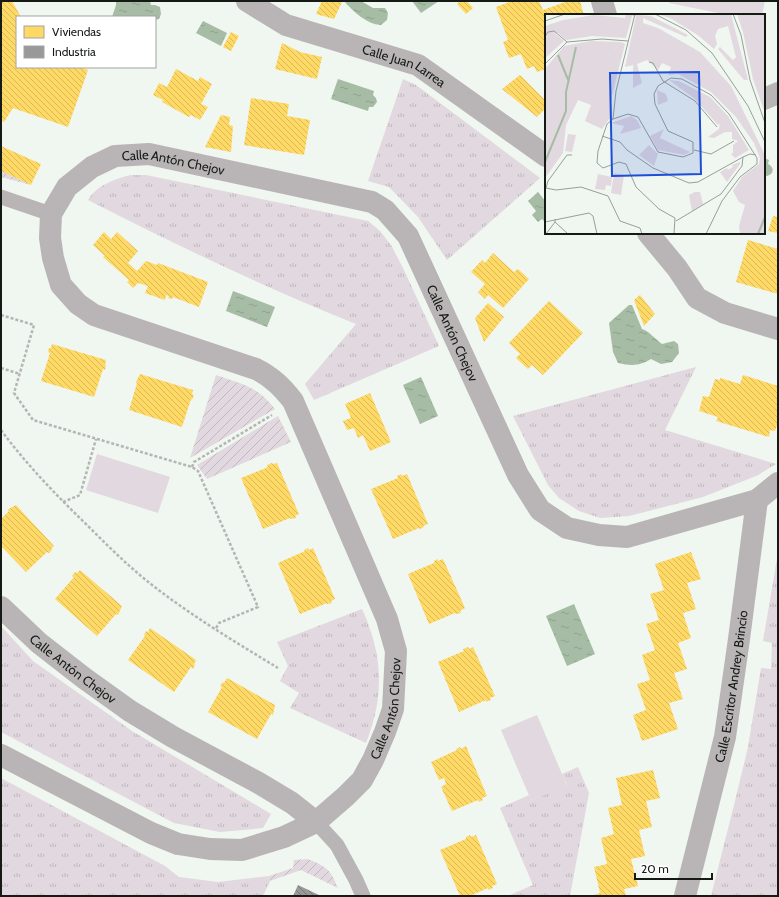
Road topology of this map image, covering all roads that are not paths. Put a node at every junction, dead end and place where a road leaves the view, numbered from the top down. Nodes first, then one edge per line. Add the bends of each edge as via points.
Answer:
1 (247, 1) edge
2 (602, 1) edge
3 (606, 14) edge
4 (778, 93) edge
5 (765, 99) edge
6 (545, 155) edge
7 (1, 197) edge
8 (51, 214) junction
9 (649, 234) edge
10 (778, 329) edge
11 (778, 483) edge
12 (757, 500) junction
13 (1, 606) edge
14 (1, 755) edge
15 (316, 822) junction
16 (363, 896) edge
17 (685, 896) edge

1 - 6 street, Calle Juan Larrea via 286,25 418,65
2 - 3 street
4 - 5 street
7 - 8 lane
8 - 12 street, Calle Antón Chejov via 67,187 92,167 115,156 149,154 372,202 385,210 408,236 518,475 540,510 568,528 599,536 627,537
8 - 15 street, Calle Antón Chejov via 50,238 61,285 78,304 94,315 268,374 293,401 387,619 396,651 393,709 373,760 362,780
9 - 10 street via 677,268 697,298 724,313
11 - 12 street
12 - 17 street, Calle Escritor Andrey Brincio via 725,737
13 - 15 street, Calle Antón Chejov via 39,643 130,711 258,782 292,803
14 - 15 street, Calle Antón Chejov via 151,833 178,844 242,850 284,837
15 - 16 lane via 337,845

